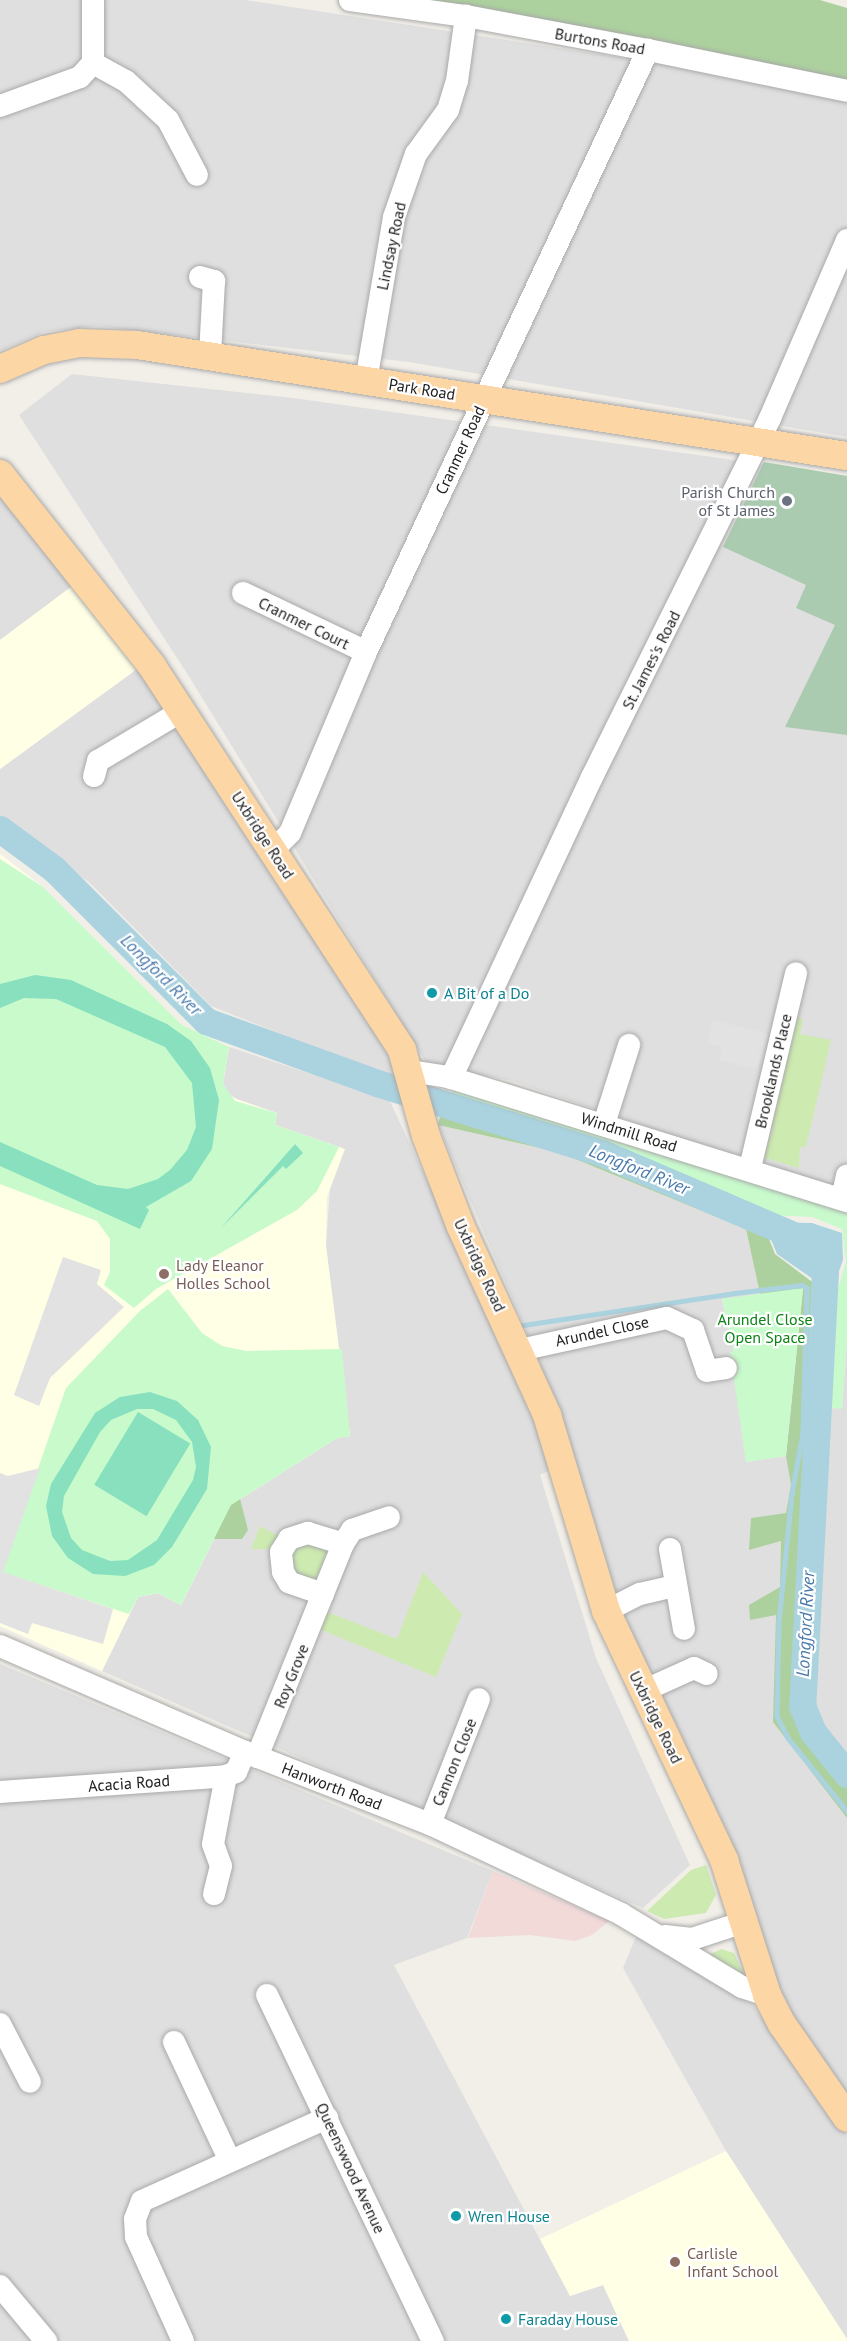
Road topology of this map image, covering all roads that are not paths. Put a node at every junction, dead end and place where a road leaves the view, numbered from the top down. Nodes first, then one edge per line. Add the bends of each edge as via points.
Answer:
1 (93, 0) edge
2 (351, 0) edge
3 (466, 16) junction
4 (648, 50) junction
5 (93, 63) junction
6 (847, 91) edge
7 (0, 106) edge
8 (197, 175) dead end
9 (847, 240) edge
10 (200, 277) dead end
11 (210, 355) junction
12 (0, 369) edge
13 (366, 381) junction
14 (484, 399) junction
15 (759, 440) junction
16 (847, 456) edge
17 (0, 474) edge
18 (243, 593) dead end
19 (366, 652) junction
20 (182, 711) junction
21 (94, 776) dead end
22 (273, 850) junction
23 (796, 973) dead end
24 (629, 1045) dead end
25 (411, 1076) junction
26 (451, 1078) junction
27 (604, 1124) junction
28 (750, 1168) junction
29 (847, 1176) edge
30 (844, 1200) edge
31 (520, 1350) junction
32 (726, 1368) dead end
33 (389, 1517) dead end
34 (343, 1544) junction
35 (670, 1549) dead end
36 (675, 1586) junction
37 (323, 1594) junction
38 (606, 1611) junction
39 (684, 1629) dead end
40 (0, 1646) edge
41 (697, 1665) dead end
42 (643, 1691) junction
43 (479, 1699) dead end
44 (251, 1755) junction
45 (226, 1776) junction
46 (0, 1792) edge
47 (430, 1824) junction
48 (214, 1894) dead end
49 (744, 1922) junction
50 (661, 1935) junction
51 (267, 1995) dead end
52 (767, 1995) junction
53 (0, 2025) edge
54 (174, 2042) dead end
55 (30, 2082) dead end
56 (327, 2118) junction
57 (847, 2118) edge
58 (229, 2159) junction
59 (0, 2286) edge
60 (46, 2341) edge
61 (183, 2341) edge
62 (433, 2341) edge

1 - 5 street
2 - 3 street, Burtons Road
3 - 4 street, Burtons Road
3 - 13 street, Lindsay Road via 457,81 448,110 416,154 393,217
4 - 6 street, Burtons Road
4 - 14 street, Cranmer Road via 499,375
5 - 7 street via 80,77
5 - 8 street via 126,81 168,120
9 - 15 street, St. James's Road
10 - 11 street via 214,281
11 - 12 main road, Park Road via 137,345 80,343 44,350
11 - 13 main road, Park Road
13 - 14 main road, Park Road
14 - 15 main road, Park Road
14 - 19 street, Cranmer Road
15 - 16 main road, Park Road
15 - 26 street, St. James's Road via 592,777
17 - 20 main road, Uxbridge Road via 127,632
18 - 19 street, Cranmer Court
19 - 22 street, Cranmer Road via 290,833
20 - 21 street via 98,761
20 - 22 main road, Uxbridge Road
22 - 25 main road, Uxbridge Road via 402,1050
23 - 28 street, Brooklands Place
24 - 27 street
25 - 26 street, Windmill Road
25 - 31 main road, Uxbridge Road via 421,1119 461,1227
26 - 27 street, Windmill Road
27 - 28 street, Windmill Road
28 - 30 street, Windmill Road
29 - 30 street
31 - 32 street, Arundel Close via 667,1318 693,1330 707,1371
31 - 38 main road, Uxbridge Road via 547,1415
33 - 34 street, Roy Grove via 352,1530
34 - 37 street, Roy Grove
34 - 37 street via 308,1533 289,1539 281,1552 288,1582
35 - 36 street
36 - 38 street via 640,1594
36 - 39 street
37 - 44 street, Roy Grove
38 - 42 main road, Uxbridge Road
40 - 44 street, Hanworth Road
41 - 42 street
42 - 49 main road, Uxbridge Road via 724,1860
43 - 47 street, Cannon Close
44 - 45 street via 236,1772
44 - 47 street, Hanworth Road
45 - 46 street, Acacia Road
45 - 48 street via 213,1844 221,1866
47 - 50 street, Hanworth Road
49 - 50 street, Hanworth Road via 692,1939
49 - 52 main road, Uxbridge Road
50 - 52 street, Hanworth Road via 741,1987
51 - 56 street, Queenswood Avenue
52 - 57 main road, Uxbridge Road via 782,2024
53 - 55 street
54 - 58 street
56 - 58 street
56 - 62 street, Queenswood Avenue
58 - 61 street via 142,2201 135,2219 136,2237
59 - 60 street

